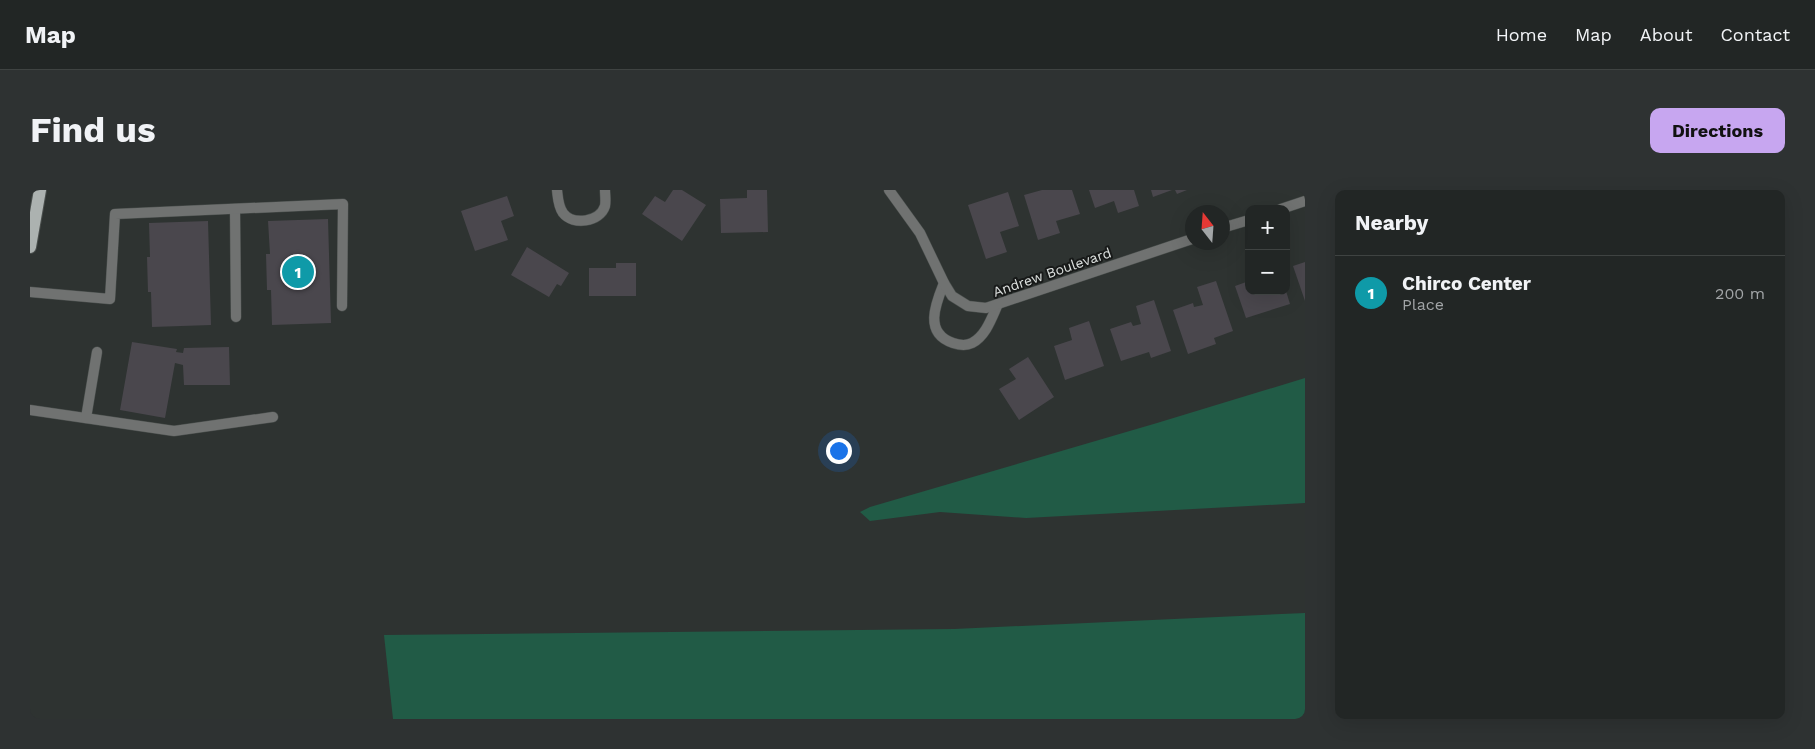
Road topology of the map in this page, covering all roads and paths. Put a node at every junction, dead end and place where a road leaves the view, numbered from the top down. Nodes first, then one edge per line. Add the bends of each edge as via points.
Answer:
1 (40, 190) edge
2 (557, 190) edge
3 (605, 190) edge
4 (889, 190) edge
5 (1305, 200) edge
6 (1290, 206) edge
7 (235, 209) junction
8 (1245, 221) edge
9 (1230, 226) edge
10 (1185, 241) edge
11 (30, 246) edge
12 (944, 283) junction
13 (30, 292) edge
14 (998, 304) junction
15 (342, 306) dead end
16 (236, 317) dead end
17 (97, 352) dead end
18 (30, 410) edge
19 (272, 417) dead end
20 (86, 418) junction

1 - 11 main road
2 - 3 street via 563,213 570,219 587,221 605,206
4 - 12 street, Andrew Boulevard via 920,233
5 - 6 street
7 - 13 street via 115,214 110,299
7 - 15 street via 342,204
7 - 16 street
8 - 9 street
10 - 14 street, Andrew Boulevard
12 - 14 street, Andrew Boulevard via 954,298 968,306 986,308
12 - 14 street via 935,305 934,319 936,328 948,341 964,345 973,342 986,330
17 - 20 street
18 - 20 street
19 - 20 street via 174,431

